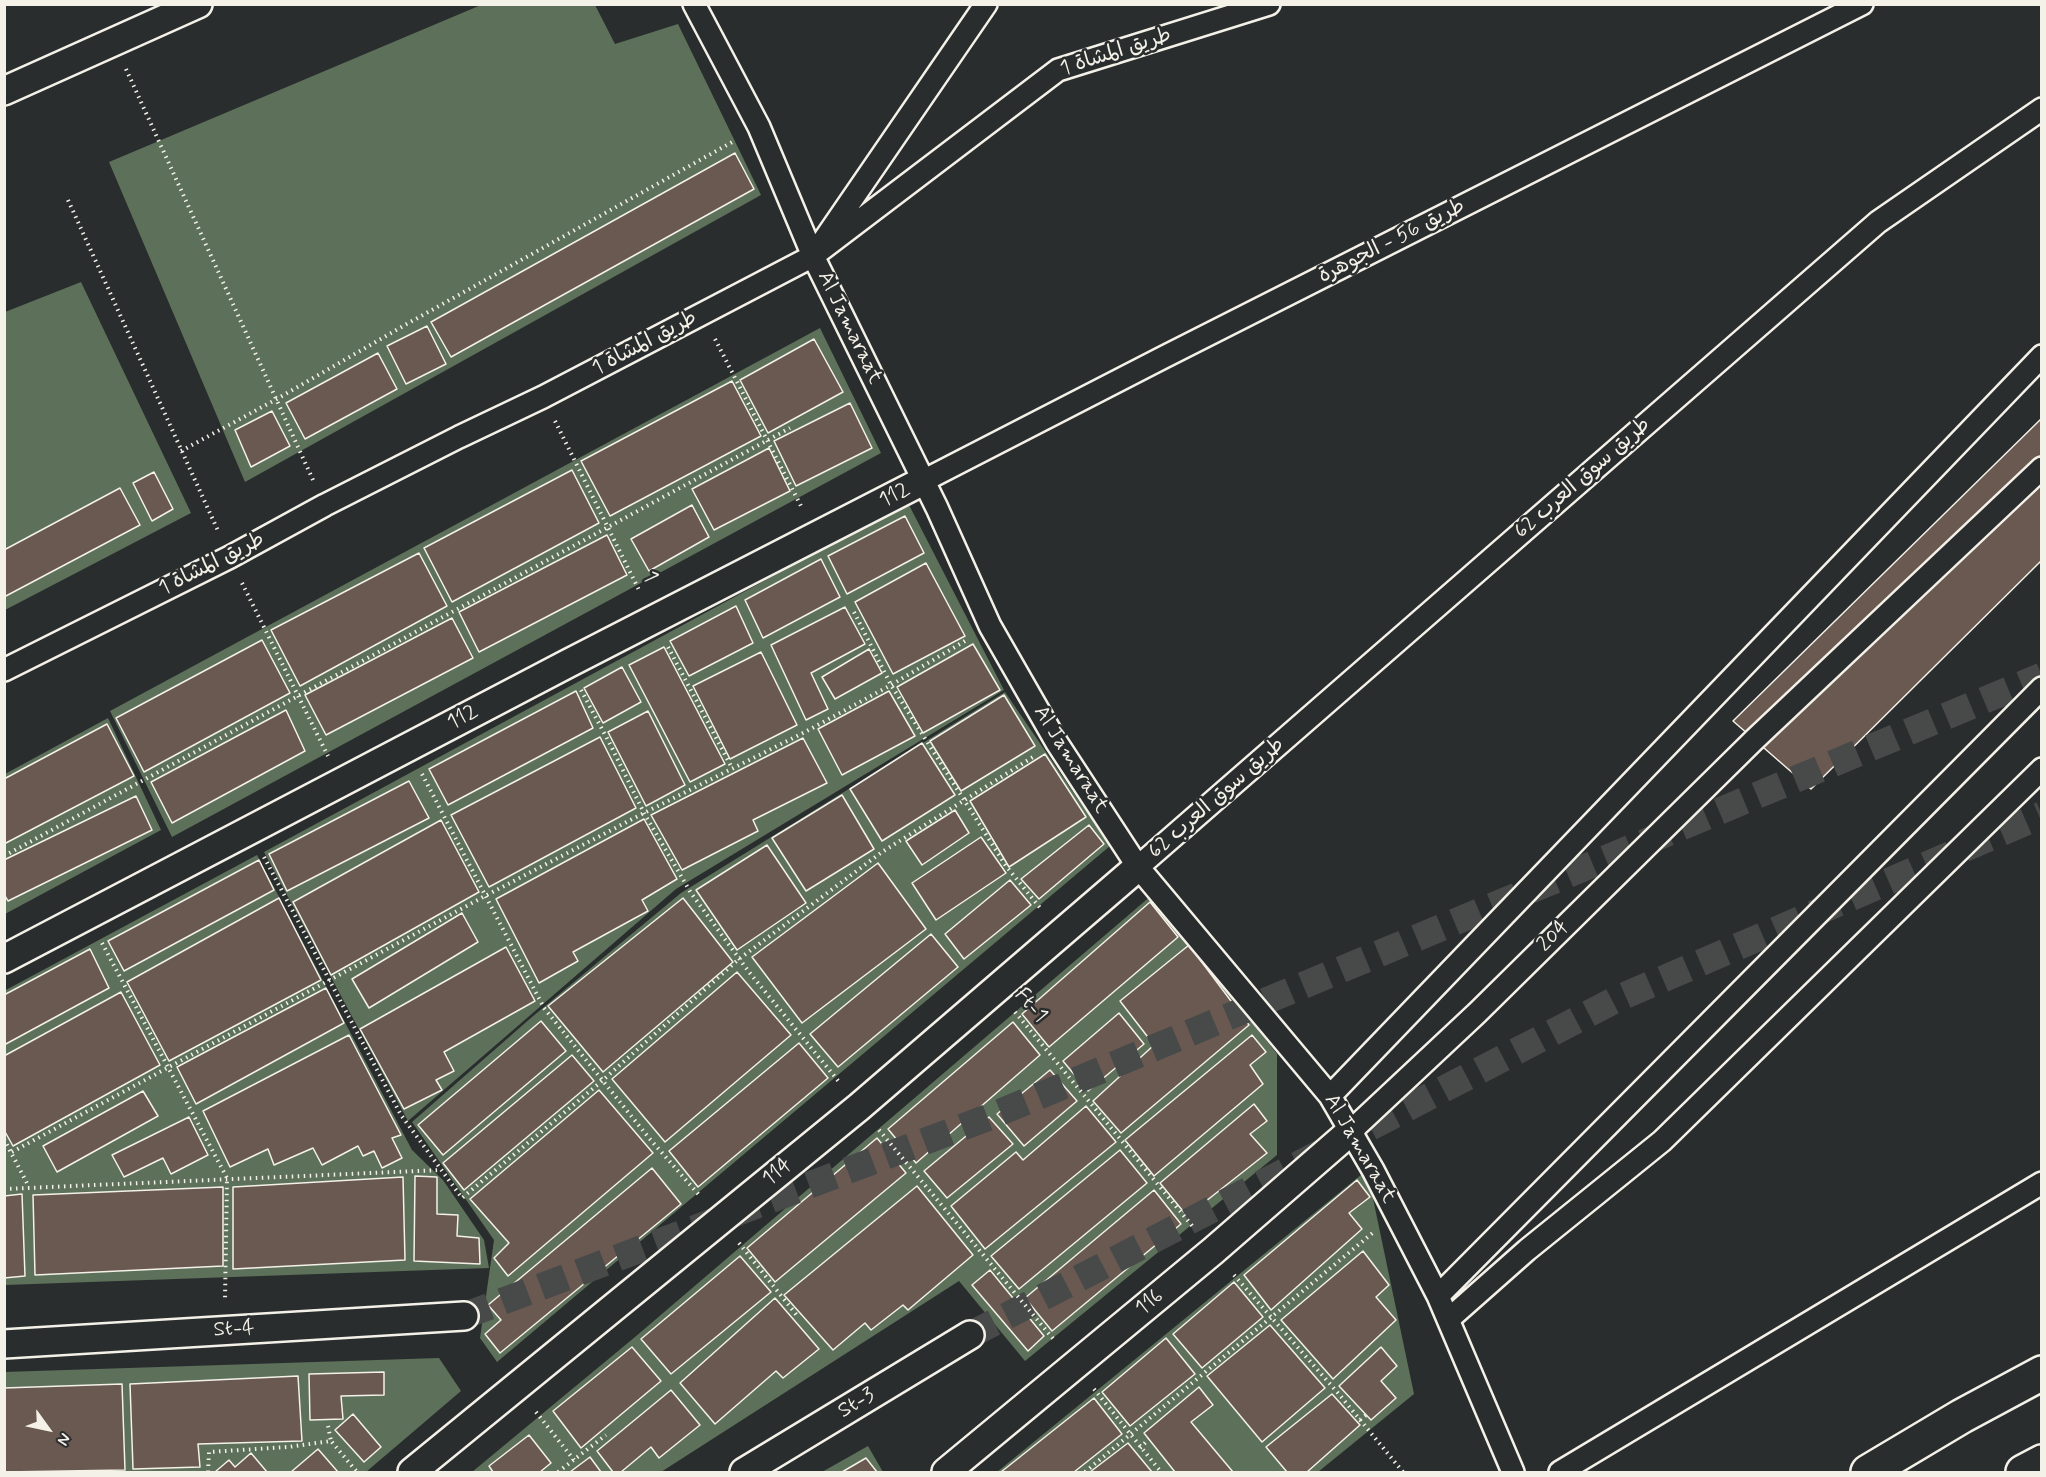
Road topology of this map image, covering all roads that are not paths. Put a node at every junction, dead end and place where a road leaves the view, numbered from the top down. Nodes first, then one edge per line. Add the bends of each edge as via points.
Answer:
1 (198, 4) edge
2 (694, 4) edge
3 (986, 4) edge
4 (1269, 4) edge
5 (1862, 4) edge
6 (4, 91) edge
7 (2042, 110) edge
8 (813, 255) junction
9 (2042, 356) edge
10 (2042, 468) edge
11 (923, 481) junction
12 (4, 669) edge
13 (2042, 688) edge
14 (2042, 769) edge
15 (1138, 867) junction
16 (4, 959) edge
17 (1330, 1096) junction
18 (1351, 1131) junction
19 (2042, 1183) edge
20 (1438, 1296) junction
21 (464, 1316) tunnel mouth
22 (1449, 1319) junction
23 (970, 1335) tunnel mouth
24 (4, 1344) edge
25 (2042, 1373) edge
26 (2042, 1462) edge
27 (412, 1473) edge
28 (744, 1473) edge
29 (946, 1473) edge
30 (1513, 1473) edge
31 (1560, 1473) edge
32 (1868, 1473) edge
33 (2023, 1473) edge

1 - 6 street
2 - 8 street, Al Jamaraat via 759,127
3 - 8 street
4 - 8 street, طريق المشاة 1 via 1058,70
5 - 11 street, طريق 56 - الجوهرة
7 - 15 street, طريق سوق العرب 62 via 1878,222
8 - 11 street, Al Jamaraat
8 - 12 street, طريق المشاة 1 via 543,397
9 - 17 street
10 - 18 street, 204 via 1754,740 1477,1013
11 - 15 street, Al Jamaraat via 990,626 1057,743
11 - 16 street, 112
13 - 20 street
14 - 22 street via 1662,1141
15 - 17 street, Al Jamaraat
15 - 27 street, 114 via 860,1107
17 - 18 street, Al Jamaraat
18 - 20 street, Al Jamaraat
18 - 29 street, 116
19 - 31 street
20 - 22 street, Al Jamaraat
21 - 24 street, St-4
22 - 30 street, Al Jamaraat
23 - 28 street, St-3
25 - 32 main road
26 - 33 main road

